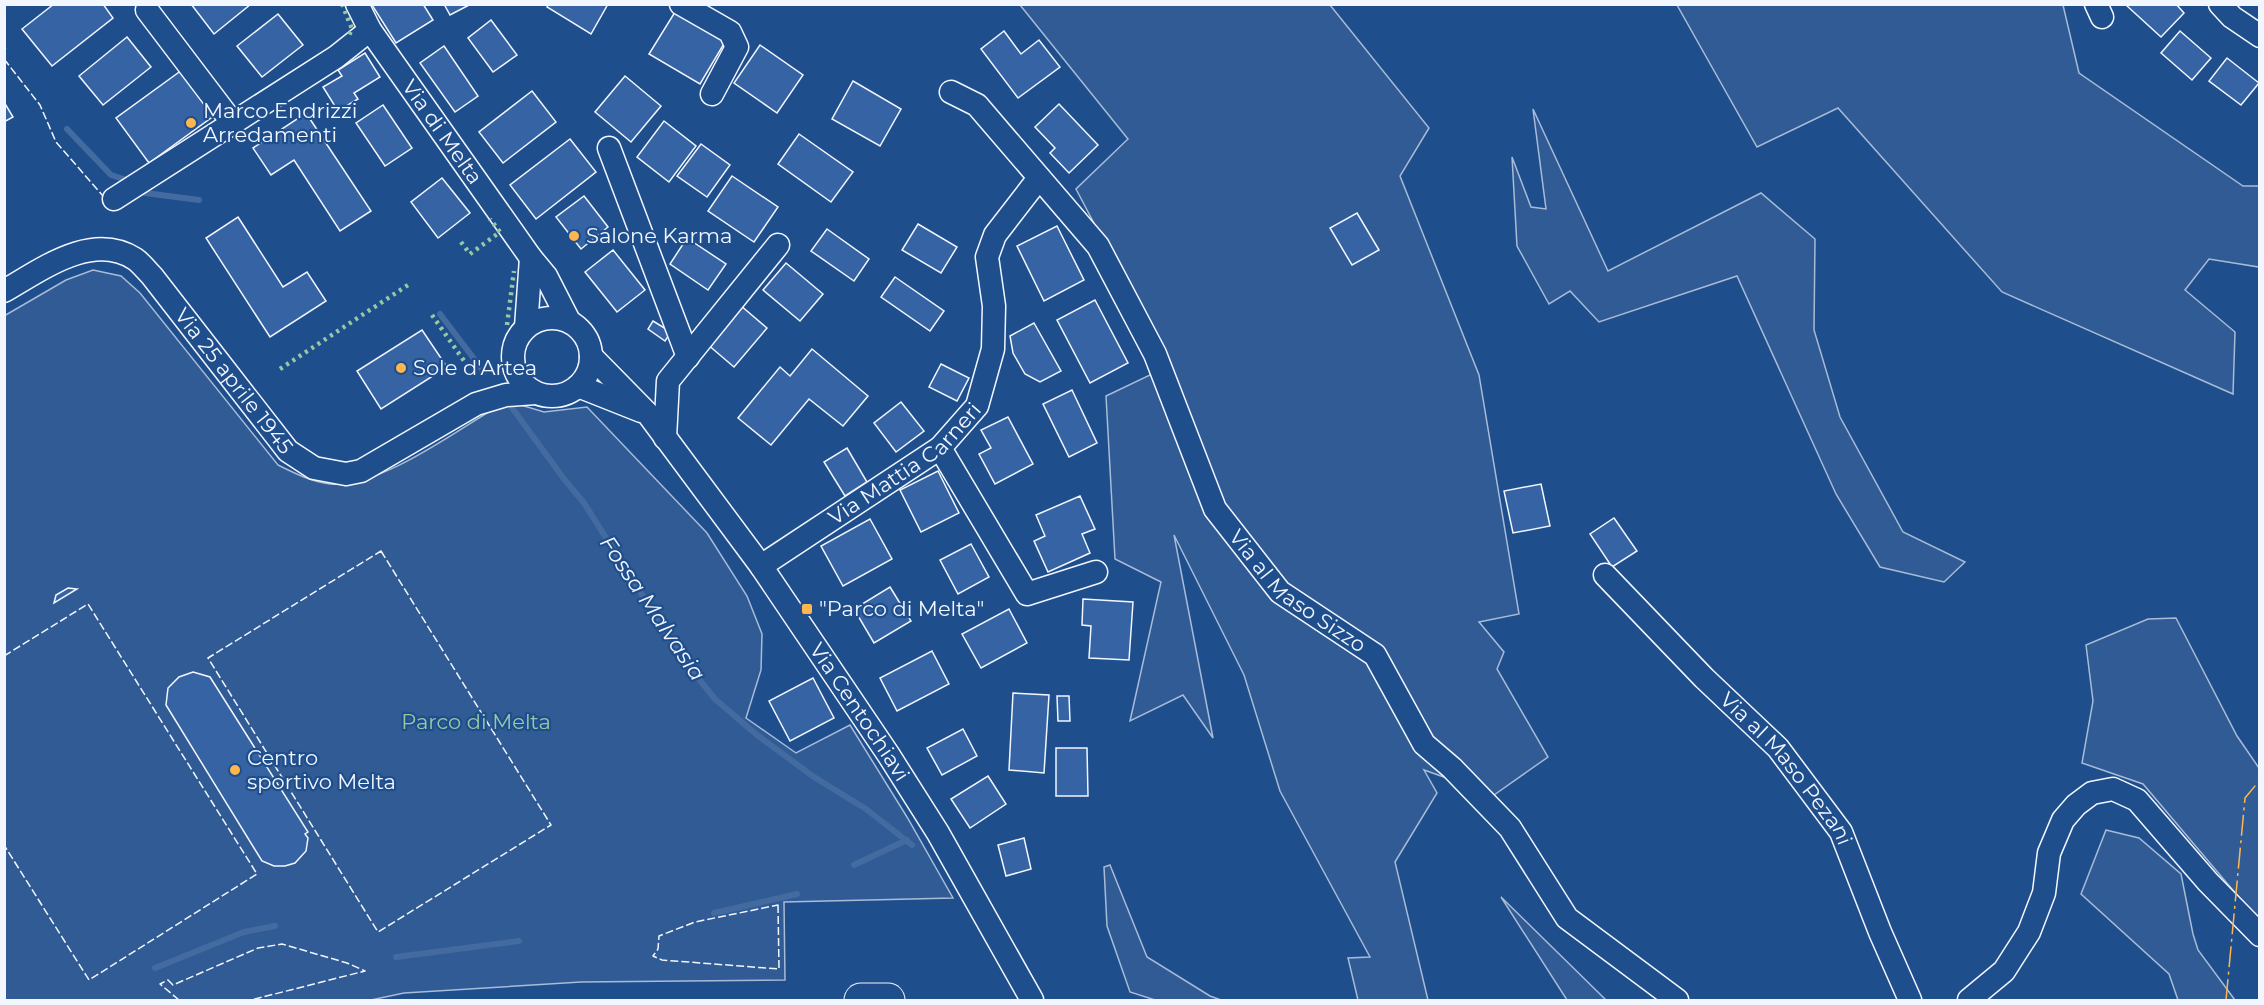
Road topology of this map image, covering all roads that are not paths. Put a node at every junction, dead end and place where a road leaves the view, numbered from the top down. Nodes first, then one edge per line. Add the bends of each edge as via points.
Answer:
1 (357, 4) edge
2 (681, 4) edge
3 (2220, 4) edge
4 (147, 9) dead end
5 (370, 30) junction
6 (2259, 36) edge
7 (951, 92) dead end
8 (712, 94) dead end
9 (232, 122) junction
10 (609, 148) dead end
11 (1039, 178) junction
12 (129, 189) dead end
13 (778, 245) dead end
14 (531, 258) junction
15 (4, 291) edge
16 (569, 321) junction
17 (526, 327) junction
18 (591, 356) junction
19 (688, 357) junction
20 (513, 363) junction
21 (578, 386) junction
22 (536, 393) junction
23 (476, 404) junction
24 (648, 414) junction
25 (665, 438) junction
26 (940, 448) junction
27 (761, 566) junction
28 (1096, 572) dead end
29 (1605, 575) dead end
30 (2259, 935) edge
31 (861, 1000) edge
32 (888, 1000) edge
33 (1032, 1000) edge
34 (1677, 1000) edge
35 (1910, 1000) edge
36 (1969, 1000) edge

1 - 5 street, Via di Melta
2 - 8 street via 730,32 736,47
3 - 6 street
4 - 9 street
5 - 9 street via 336,57
5 - 14 street, Via di Melta
7 - 11 street via 977,105
9 - 12 street
10 - 19 street
11 - 26 street, Via Mattia Carneri via 995,235 987,257 994,306 993,349 977,406
11 - 34 street, Via al Maso Sizzo via 1103,255 1155,354 1215,509 1280,592 1375,655 1424,744 1510,828 1568,918
13 - 19 street
14 - 16 street, Via di Melta via 546,276
14 - 17 street
15 - 23 street, Via 25 aprile 1945 via 83,250 115,251 135,259 288,451 314,468 332,473 346,474 373,466
16 - 17 street via 546,318
16 - 18 street, Via di Melta via 585,335
17 - 20 street via 514,346
18 - 21 street via 588,373
18 - 24 street, Via Centochiavi
19 - 25 street via 669,381
20 - 22 street via 519,378
20 - 23 street, Via 25 aprile 1945
21 - 22 street via 558,396
21 - 24 street
22 - 23 street, Via 25 aprile 1945 via 506,395
24 - 25 street, Via Centochiavi
25 - 27 street, Via Centochiavi
26 - 27 street, Via Mattia Carneri
26 - 28 street via 1027,594
27 - 33 street, Via Centochiavi via 938,833
29 - 35 street, Via al Maso Pezani via 1778,748 1841,832
30 - 36 street via 2137,800 2113,789 2092,793 2063,820 2049,853 2044,893 2029,932 2004,970
31 - 32 highway

